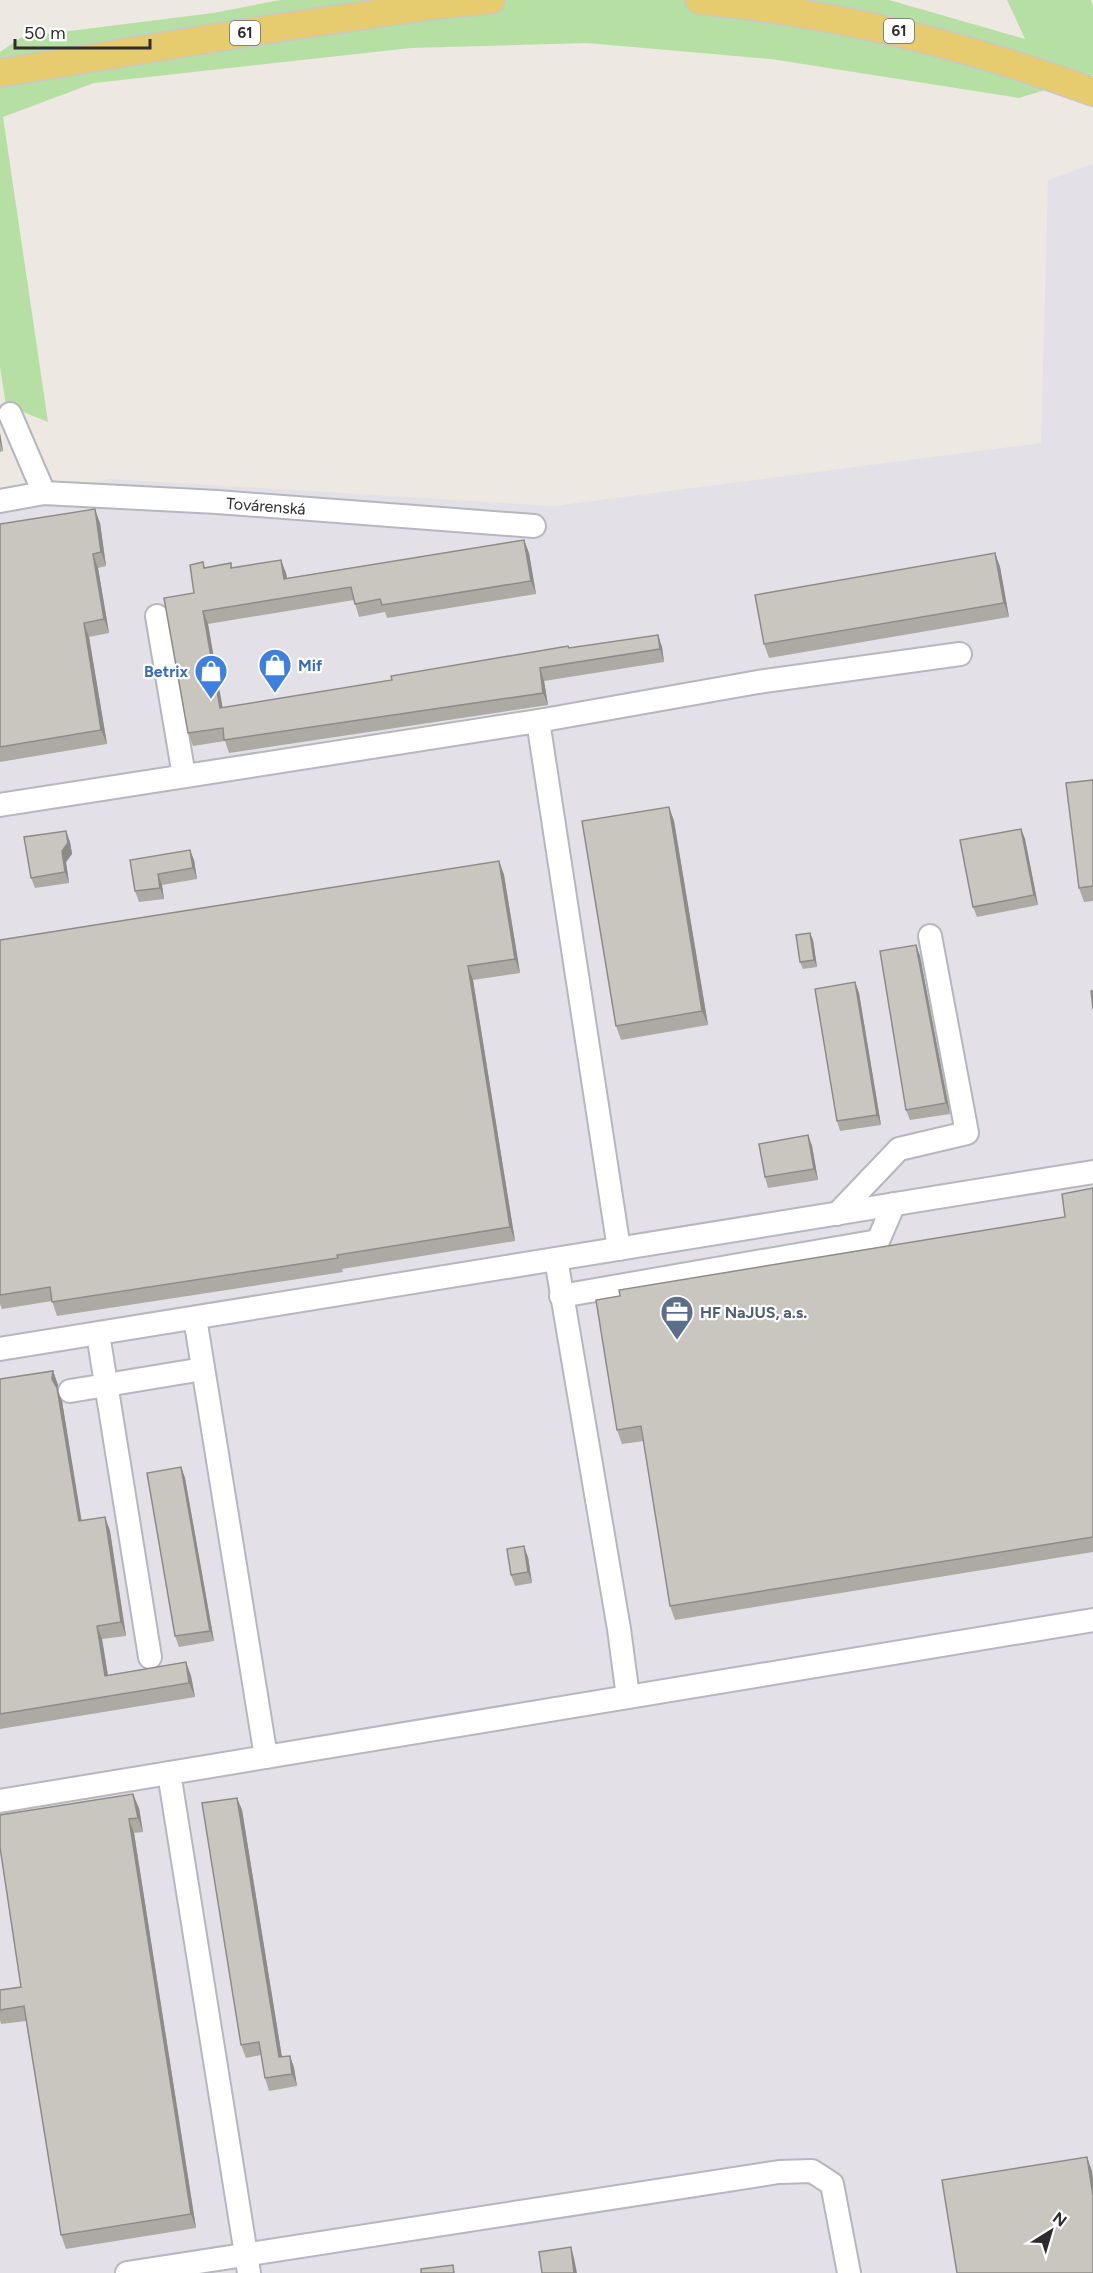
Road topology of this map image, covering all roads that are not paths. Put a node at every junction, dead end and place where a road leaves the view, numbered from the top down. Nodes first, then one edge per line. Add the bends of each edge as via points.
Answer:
1 (490, 0) edge
2 (699, 0) edge
3 (0, 73) edge
4 (1093, 92) edge
5 (10, 414) dead end
6 (44, 493) junction
7 (0, 501) edge
8 (534, 526) dead end
9 (157, 616) dead end
10 (960, 654) dead end
11 (538, 721) junction
12 (184, 776) junction
13 (0, 805) edge
14 (930, 936) dead end
15 (1093, 1172) edge
16 (894, 1204) junction
17 (837, 1214) junction
18 (619, 1249) junction
19 (556, 1259) junction
20 (561, 1296) junction
21 (195, 1318) junction
22 (98, 1334) junction
23 (0, 1349) edge
24 (203, 1369) junction
25 (106, 1385) junction
26 (70, 1391) dead end
27 (1093, 1620) edge
28 (150, 1657) dead end
29 (628, 1697) junction
30 (266, 1757) junction
31 (169, 1773) junction
32 (0, 1801) edge
33 (250, 2267) edge
34 (127, 2273) edge
35 (849, 2273) edge

1 - 3 main road, 61 via 276,28
2 - 4 main road, 61 via 819,16 900,32
5 - 6 lane
6 - 7 lane, Továrenská
6 - 8 lane, Továrenská
9 - 12 lane
10 - 11 lane via 758,682
11 - 12 lane
11 - 18 lane
12 - 13 lane
14 - 17 lane via 967,1133 899,1149
15 - 16 lane
16 - 17 lane
16 - 20 lane via 878,1241
17 - 18 lane
18 - 19 lane
19 - 20 lane
19 - 21 lane
20 - 29 lane
21 - 22 lane
21 - 24 lane
22 - 23 lane
22 - 25 lane
24 - 25 lane
24 - 30 lane
25 - 26 lane
25 - 28 lane
27 - 29 lane
29 - 30 lane
30 - 31 lane
31 - 32 lane
31 - 33 lane
33 - 34 lane
33 - 35 lane via 779,2172 812,2171 832,2184

